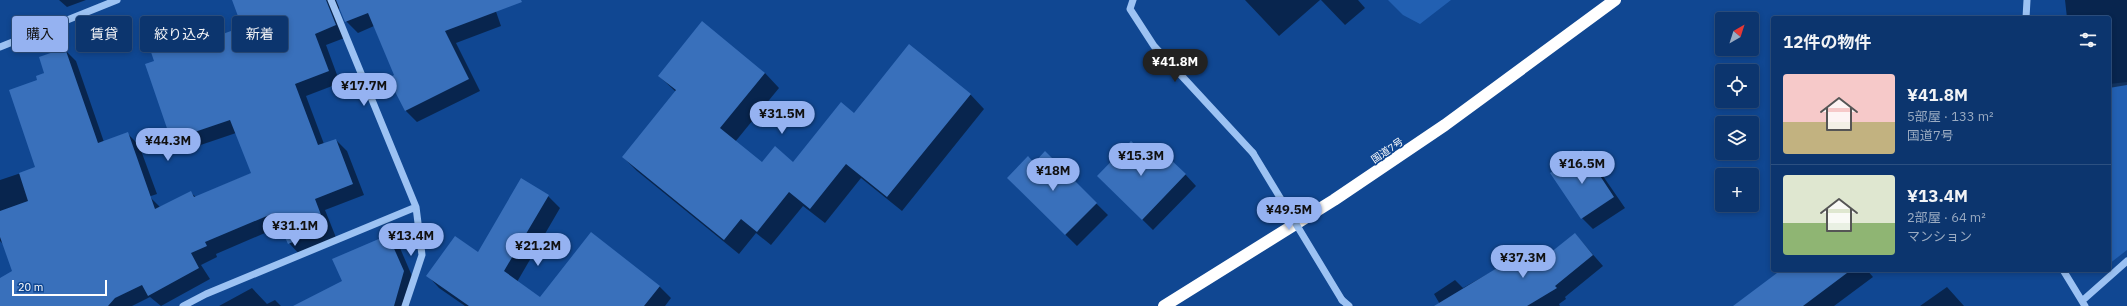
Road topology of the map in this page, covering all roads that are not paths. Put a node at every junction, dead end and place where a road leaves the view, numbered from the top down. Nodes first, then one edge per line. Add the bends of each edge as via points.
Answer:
1 (116, 0) edge
2 (331, 0) edge
3 (1133, 0) edge
4 (1615, 0) edge
5 (2027, 0) edge
6 (2026, 16) edge
7 (0, 47) edge
8 (416, 208) junction
9 (2127, 261) edge
10 (2064, 272) edge
11 (2083, 304) edge
12 (183, 306) edge
13 (405, 306) edge
14 (1164, 306) edge
15 (1349, 306) edge

1 - 7 street
2 - 8 street
3 - 15 street, bridge via 1130,9 1154,46 1253,153 1342,300
4 - 14 highway, 国道7号 via 1445,125 1334,200
5 - 6 street
8 - 12 street via 206,294
8 - 13 street via 422,255
9 - 11 street
10 - 11 street

